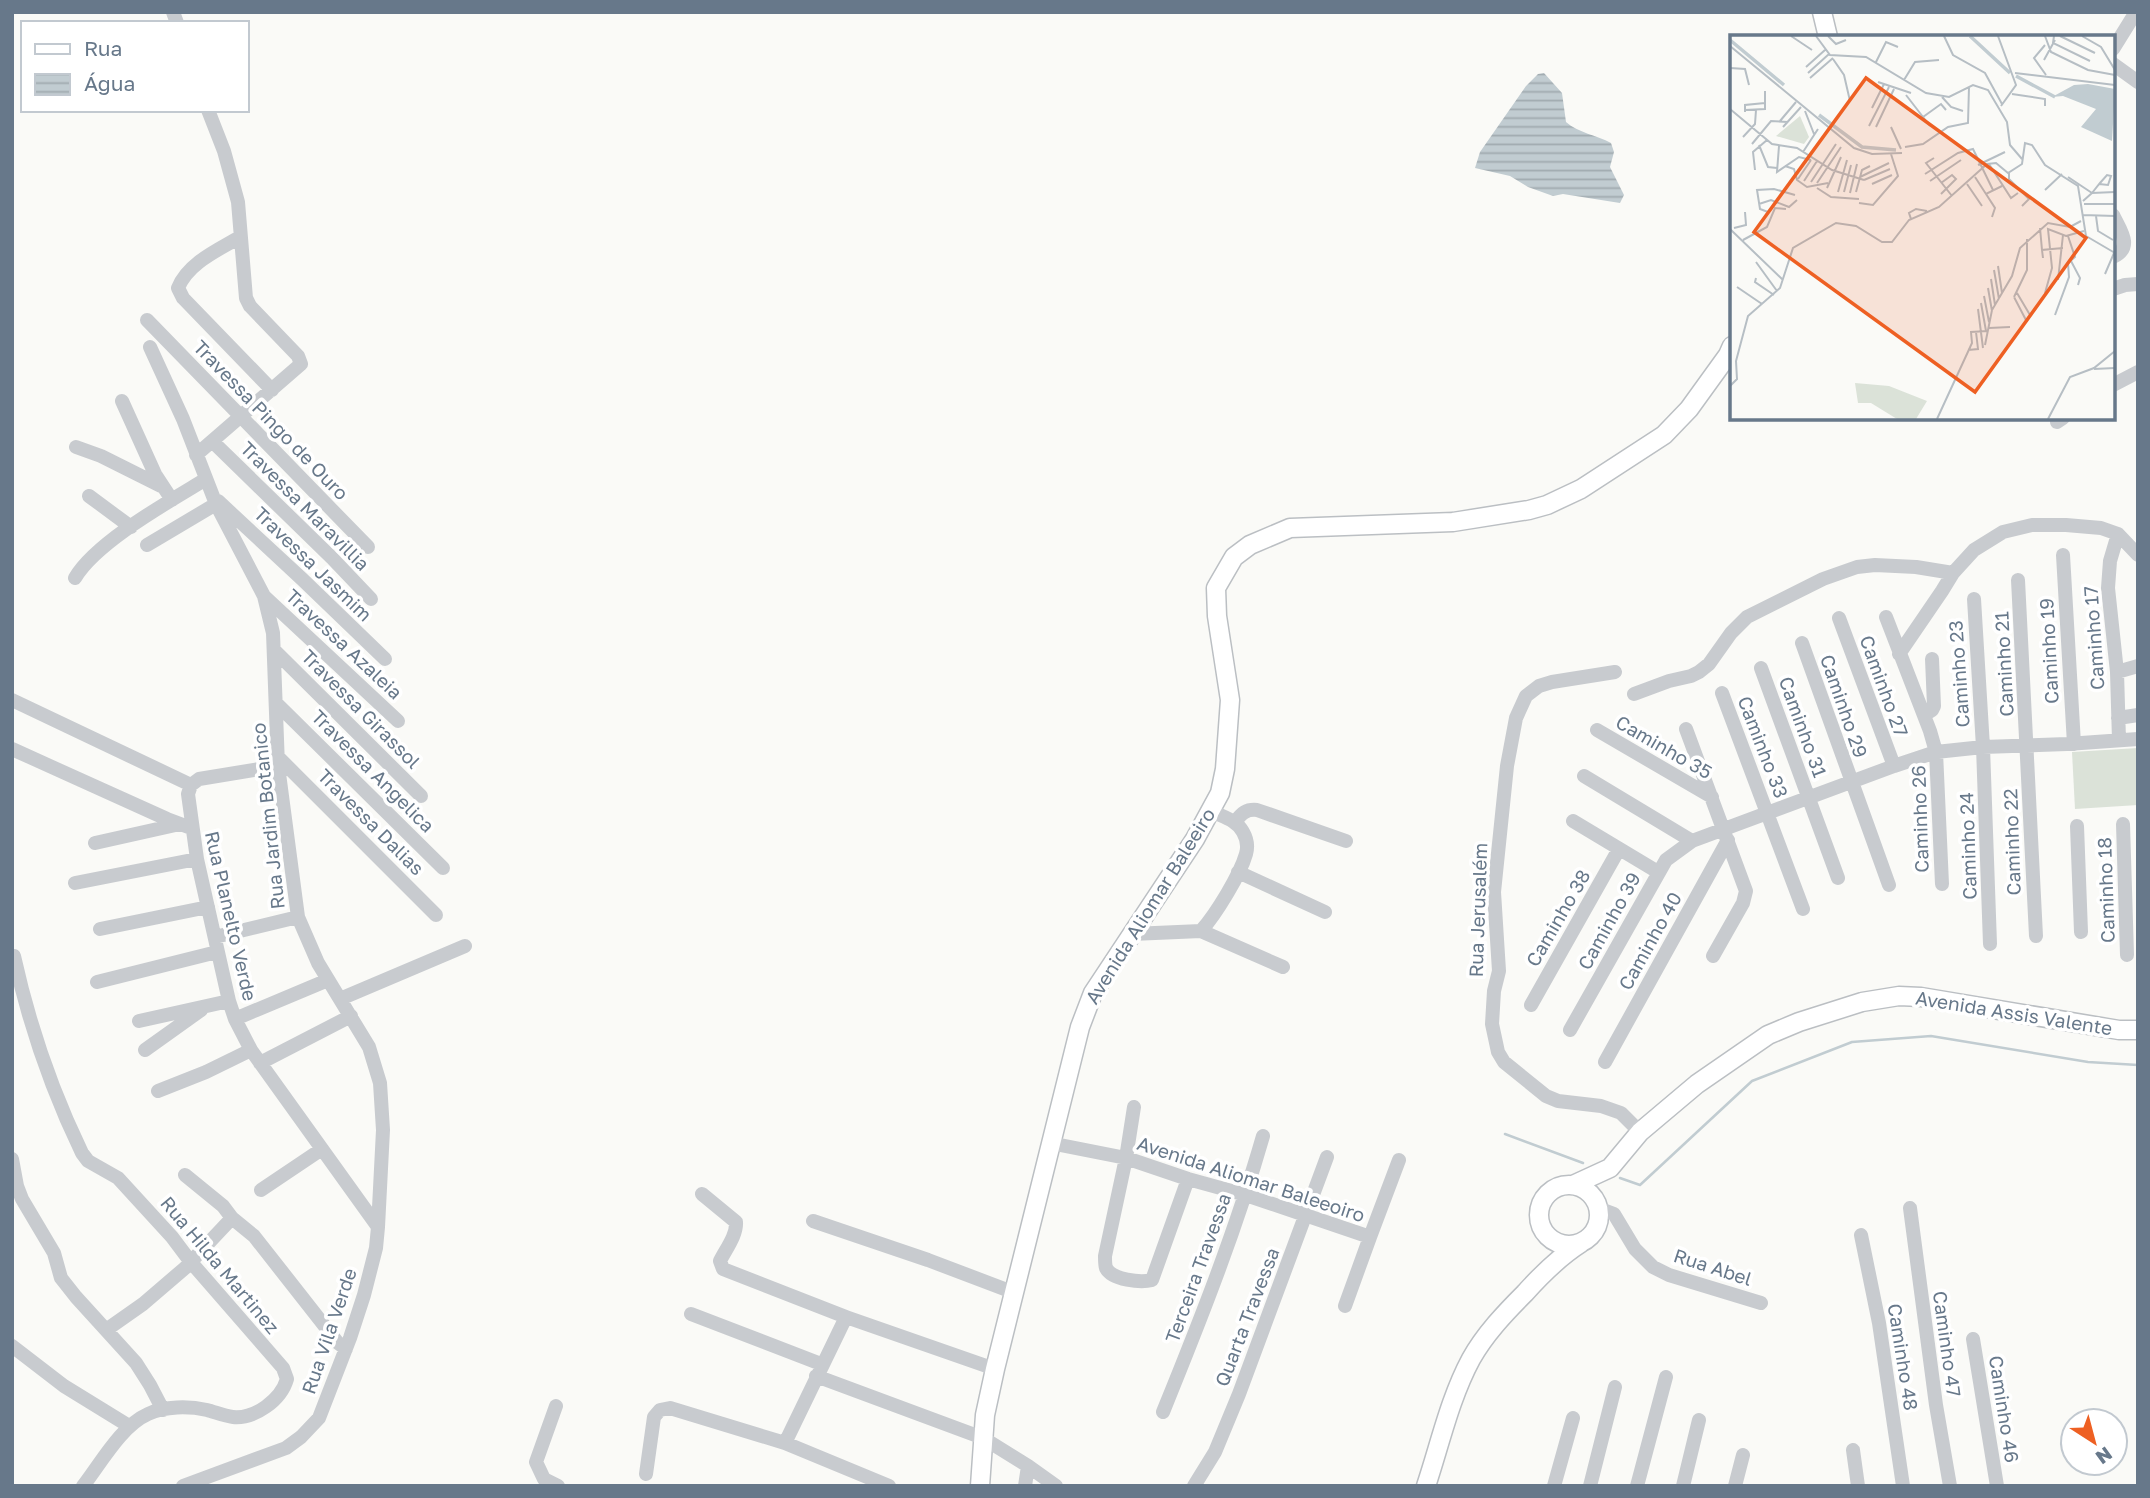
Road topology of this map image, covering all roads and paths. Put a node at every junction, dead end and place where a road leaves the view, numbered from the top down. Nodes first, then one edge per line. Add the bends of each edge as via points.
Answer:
1 (1822, 12) edge
2 (2136, 12) edge
3 (1828, 35) edge
4 (2115, 46) edge
5 (2115, 65) edge
6 (2138, 82) edge
7 (209, 112) edge
8 (2115, 218) edge
9 (240, 237) junction
10 (2115, 256) edge
11 (2138, 285) edge
12 (2115, 288) edge
13 (148, 320) dead end
14 (150, 347) dead end
15 (1730, 350) edge
16 (2138, 372) edge
17 (2115, 384) edge
18 (272, 390) junction
19 (122, 401) dead end
20 (241, 417) junction
21 (212, 441) junction
22 (76, 447) dead end
23 (197, 454) junction
24 (206, 479) junction
25 (161, 486) junction
26 (89, 496) dead end
27 (172, 500) junction
28 (216, 501) junction
29 (131, 527) junction
30 (2118, 534) junction
31 (147, 545) dead end
32 (368, 547) dead end
33 (2063, 555) dead end
34 (2138, 555) edge
35 (1952, 573) junction
36 (75, 578) dead end
37 (2018, 580) dead end
38 (264, 596) junction
39 (370, 599) dead end
40 (1974, 599) dead end
41 (1886, 617) dead end
42 (1839, 618) dead end
43 (1802, 643) dead end
44 (274, 650) junction
45 (1899, 654) junction
46 (385, 659) dead end
47 (1932, 659) dead end
48 (2138, 666) edge
49 (1761, 668) dead end
50 (1615, 672) dead end
51 (2117, 672) junction
52 (1722, 693) dead end
53 (1634, 694) dead end
54 (12, 701) edge
55 (276, 703) junction
56 (1924, 715) junction
57 (2138, 715) edge
58 (2118, 718) junction
59 (398, 721) dead end
60 (1686, 729) dead end
61 (1597, 730) dead end
62 (2138, 739) edge
63 (2119, 740) junction
64 (2074, 744) junction
65 (2028, 746) junction
66 (1983, 747) junction
67 (12, 749) edge
68 (1936, 752) junction
69 (278, 762) junction
70 (1894, 766) junction
71 (1584, 776) dead end
72 (1851, 782) junction
73 (191, 785) junction
74 (421, 796) dead end
75 (1712, 797) junction
76 (1808, 799) junction
77 (1211, 811) junction
78 (1768, 814) junction
79 (1573, 821) dead end
80 (1235, 822) junction
81 (2123, 824) dead end
82 (186, 826) junction
83 (2077, 826) dead end
84 (1726, 835) junction
85 (1346, 841) dead end
86 (1692, 841) junction
87 (95, 843) dead end
88 (1619, 849) junction
89 (197, 859) junction
90 (443, 867) dead end
91 (1238, 872) junction
92 (1658, 872) junction
93 (1838, 878) dead end
94 (75, 883) dead end
95 (1942, 884) dead end
96 (1889, 885) dead end
97 (208, 906) junction
98 (1803, 909) dead end
99 (1325, 912) dead end
100 (436, 915) dead end
101 (298, 917) junction
102 (100, 929) dead end
103 (1201, 931) junction
104 (2081, 932) dead end
105 (1132, 934) junction
106 (2036, 936) dead end
107 (1990, 944) dead end
108 (216, 945) junction
109 (465, 946) dead end
110 (2127, 955) dead end
111 (14, 956) edge
112 (1713, 956) dead end
113 (1283, 967) dead end
114 (328, 980) junction
115 (97, 982) dead end
116 (340, 999) junction
117 (229, 1001) junction
118 (1531, 1005) dead end
119 (205, 1007) junction
120 (351, 1016) junction
121 (235, 1019) junction
122 (139, 1020) dead end
123 (1570, 1030) dead end
124 (2138, 1030) edge
125 (145, 1050) dead end
126 (251, 1050) junction
127 (1605, 1062) dead end
128 (260, 1063) junction
129 (158, 1091) dead end
130 (1134, 1107) dead end
131 (1640, 1132) junction
132 (1263, 1136) dead end
133 (1050, 1143) junction
134 (322, 1149) junction
135 (1327, 1157) dead end
136 (1126, 1158) junction
137 (12, 1159) edge
138 (1399, 1160) dead end
139 (1610, 1168) junction
140 (185, 1175) dead end
141 (1188, 1179) junction
142 (1573, 1185) junction
143 (261, 1190) dead end
144 (702, 1194) dead end
145 (1246, 1195) junction
146 (1597, 1205) junction
147 (1910, 1208) dead end
148 (1306, 1215) junction
149 (232, 1218) junction
150 (813, 1221) dead end
151 (378, 1227) junction
152 (1861, 1235) dead end
153 (1547, 1236) junction
154 (1370, 1237) junction
155 (1581, 1243) junction
156 (190, 1261) junction
157 (1545, 1272) junction
158 (1015, 1293) junction
159 (1761, 1303) dead end
160 (1345, 1306) dead end
161 (691, 1314) dead end
162 (846, 1317) junction
163 (106, 1330) junction
164 (1973, 1339) dead end
165 (12, 1346) edge
166 (346, 1349) junction
167 (995, 1369) junction
168 (819, 1370) junction
169 (1666, 1377) dead end
170 (1615, 1387) dead end
171 (556, 1406) dead end
172 (163, 1410) junction
173 (1163, 1412) dead end
174 (1573, 1419) dead end
175 (1699, 1420) dead end
176 (129, 1426) junction
177 (983, 1438) junction
178 (785, 1443) junction
179 (1853, 1450) dead end
180 (1743, 1455) dead end
181 (1028, 1466) junction
182 (646, 1474) dead end
183 (83, 1486) edge
184 (183, 1486) edge
185 (558, 1486) edge
186 (889, 1486) edge
187 (980, 1486) edge
188 (1025, 1486) edge
189 (1056, 1486) edge
190 (1194, 1486) edge
191 (1426, 1486) edge
192 (1554, 1486) edge
193 (1590, 1486) edge
194 (1637, 1486) edge
195 (1683, 1486) edge
196 (1735, 1486) edge
197 (1858, 1486) edge
198 (1903, 1486) edge
199 (1950, 1486) edge
200 (1997, 1486) edge

1 - 3 main road
2 - 4 street
5 - 6 street
7 - 9 street via 238,202
8 - 10 street via 2124,247
9 - 18 street via 247,300 301,364
9 - 18 street via 200,261 178,288
11 - 12 street
13 - 20 street, Travessa Pingo de Ouro
14 - 23 street, Rua Jardim Botanico
15 - 77 main road, Avenida Aliomar Baleeiro via 1689,409 1664,435 1562,498 1529,510 1453,522 1290,528 1234,557 1216,588 1230,700 1225,769
16 - 17 street
18 - 20 street
19 - 25 street
20 - 21 street
20 - 32 street, Travessa Pingo de Ouro
21 - 23 street
21 - 39 street, Travessa Maravillia
22 - 25 street
23 - 24 street, Rua Jardim Botanico
24 - 27 street
24 - 28 street, Rua Jardim Botanico
25 - 27 street
26 - 29 street
27 - 29 street
28 - 31 street
28 - 38 street, Rua Jardim Botanico
28 - 46 street, Travessa Jasmim
29 - 36 street via 88,559
30 - 34 street
30 - 35 street via 2066,524 2018,528 1974,550
30 - 51 street, Caminho 17 via 2108,588
33 - 64 street, Caminho 19
35 - 45 street
35 - 53 street via 1875,565 1823,579 1747,617 1699,672
37 - 65 street, Caminho 21
38 - 44 street, Rua Jardim Botanico
38 - 59 street, Travessa Azaleia
40 - 66 street, Caminho 23
41 - 45 street, Caminho 26
42 - 70 street, Caminho 27
43 - 72 street, Caminho 29
44 - 55 street, Rua Jardim Botanico
44 - 74 street, Travessa Girassol
45 - 56 street, Caminho 26
47 - 56 street via 1934,706
48 - 51 street
49 - 76 street, Caminho 31
50 - 131 street, Rua Jerusalém via 1539,686 1526,696 1516,718 1494,892 1499,971 1492,1024 1504,1062 1546,1096 1621,1113
51 - 58 street, Caminho 17
52 - 78 street, Caminho 33
54 - 73 street
55 - 69 street, Rua Jardim Botanico
55 - 90 street, Travessa Angelica
56 - 68 street, Caminho 26
57 - 58 street
58 - 63 street, Caminho 17
60 - 75 street, Caminho 35
61 - 75 street, Caminho 35
62 - 63 street, Caminho 39
63 - 64 street, Caminho 39
64 - 65 street, Caminho 39
65 - 66 street, Caminho 39
65 - 106 street, Caminho 22
66 - 68 street, Caminho 39
66 - 107 street, Caminho 24
67 - 82 street
68 - 70 street, Caminho 39
68 - 95 street, Caminho 26
69 - 73 street via 199,779
69 - 100 street, Travessa Dalias
69 - 101 street, Rua Jardim Botanico
70 - 72 street, Caminho 39
71 - 86 street
72 - 76 street, Caminho 39
72 - 96 street, Caminho 29
73 - 82 street, Rua Planelto Verde
75 - 84 street, Caminho 35
76 - 78 street, Caminho 39
76 - 93 street, Caminho 31
77 - 80 street
77 - 105 main road, Avenida Aliomar Baleeiro
78 - 84 street, Caminho 39
78 - 98 street, Caminho 33
79 - 88 street
80 - 85 street via 1249,809 1257,810
80 - 91 street via 1247,842
81 - 110 street, Caminho 18
82 - 87 street
82 - 89 street, Rua Planelto Verde
83 - 104 street
84 - 86 street, Caminho 39
84 - 112 street, Caminho 35 via 1745,898
84 - 127 street, Caminho 40
86 - 92 street, Caminho 39 via 1668,858
88 - 92 street
88 - 118 street, Caminho 38
89 - 94 street
89 - 97 street, Rua Planelto Verde
91 - 99 street
91 - 103 street
92 - 123 street, Caminho 39
97 - 102 street
97 - 108 street, Rua Planelto Verde
101 - 108 street
101 - 114 street, Rua Jardim Botanico
103 - 105 street
103 - 113 street
105 - 133 main road, Avenida Aliomar Baleeiro via 1084,1014
108 - 115 street
108 - 117 street, Rua Planelto Verde
109 - 116 street
111 - 156 street, Rua Hilda Martinez via 51,1084 82,1153 118,1178
114 - 116 street, Rua Jardim Botanico
114 - 121 street
116 - 120 street, Rua Jardim Botanico
117 - 119 street
117 - 121 street, Rua Planelto Verde
119 - 122 street
119 - 125 street
120 - 128 street
120 - 151 street, Rua Jardim Botanico via 373,1056 380,1083 383,1130
121 - 126 street, Rua Planelto Verde
124 - 131 main road, Avenida Assis Valente via 1921,997 1862,1002 1759,1040
126 - 128 street, Rua Planelto Verde
126 - 129 street
128 - 134 street, Rua Planelto Verde
130 - 136 street
131 - 139 main road, Avenida Assis Valente
132 - 145 street, Terceira Travessa
133 - 136 street, Avenida Aliomar Baleeoiro
133 - 158 main road, Avenida Aliomar Baleeiro
134 - 143 street
134 - 151 street, Rua Planelto Verde
135 - 148 street, Quarta Travessa
136 - 141 street, Avenida Aliomar Baleeoiro
136 - 141 street via 1105,1266 1116,1276 1152,1280
137 - 163 street via 16,1186 54,1253 61,1278
138 - 154 street
139 - 142 main road, Avenida Assis Valente
139 - 146 main road, Avenida Assis Valente
140 - 149 street
141 - 145 street, Avenida Aliomar Baleeoiro
142 - 146 main road via 1591,1194
142 - 153 main road via 1555,1188 1542,1202 1539,1220
144 - 162 street via 736,1222 719,1264 723,1269
145 - 148 street, Avenida Aliomar Baleeoiro
145 - 173 street, Terceira Travessa
146 - 155 main road via 1598,1222
146 - 159 street, Rua Abel via 1614,1214 1635,1249 1653,1267
147 - 199 street, Caminho 47
148 - 154 street, Avenida Aliomar Baleeoiro
148 - 190 street, Quarta Travessa via 1215,1452
149 - 156 street
149 - 166 street via 254,1236
150 - 158 street
151 - 166 street, Rua Vila Verde via 364,1295
152 - 198 street, Caminho 48
153 - 155 main road via 1563,1245
153 - 157 main road
154 - 160 street, Avenida Aliomar Baleeoiro
155 - 157 main road
156 - 163 street
156 - 172 street, Rua Hilda Martinez via 283,1368 287,1379 276,1398 244,1416 197,1408
157 - 191 main road via 1492,1328 1470,1361
158 - 167 main road, Avenida Aliomar Baleeiro
161 - 168 street
162 - 167 street
162 - 168 street
163 - 172 street via 136,1363
164 - 200 street, Caminho 46
165 - 176 street via 64,1386
166 - 184 street, Rua Vila Verde via 319,1418 301,1437 286,1448
167 - 177 main road, Avenida Aliomar Baleeiro
168 - 177 street
168 - 178 street
169 - 194 street
170 - 193 street
171 - 185 street via 536,1462 544,1479
172 - 176 street, Rua Hilda Martinez
174 - 192 street
175 - 195 street
176 - 183 street, Rua Hilda Martinez
177 - 181 street
177 - 187 main road, Avenida Aliomar Baleeiro
178 - 182 street via 670,1408 660,1410 654,1417
178 - 186 street
179 - 197 street
180 - 196 street
181 - 188 street
181 - 189 street

